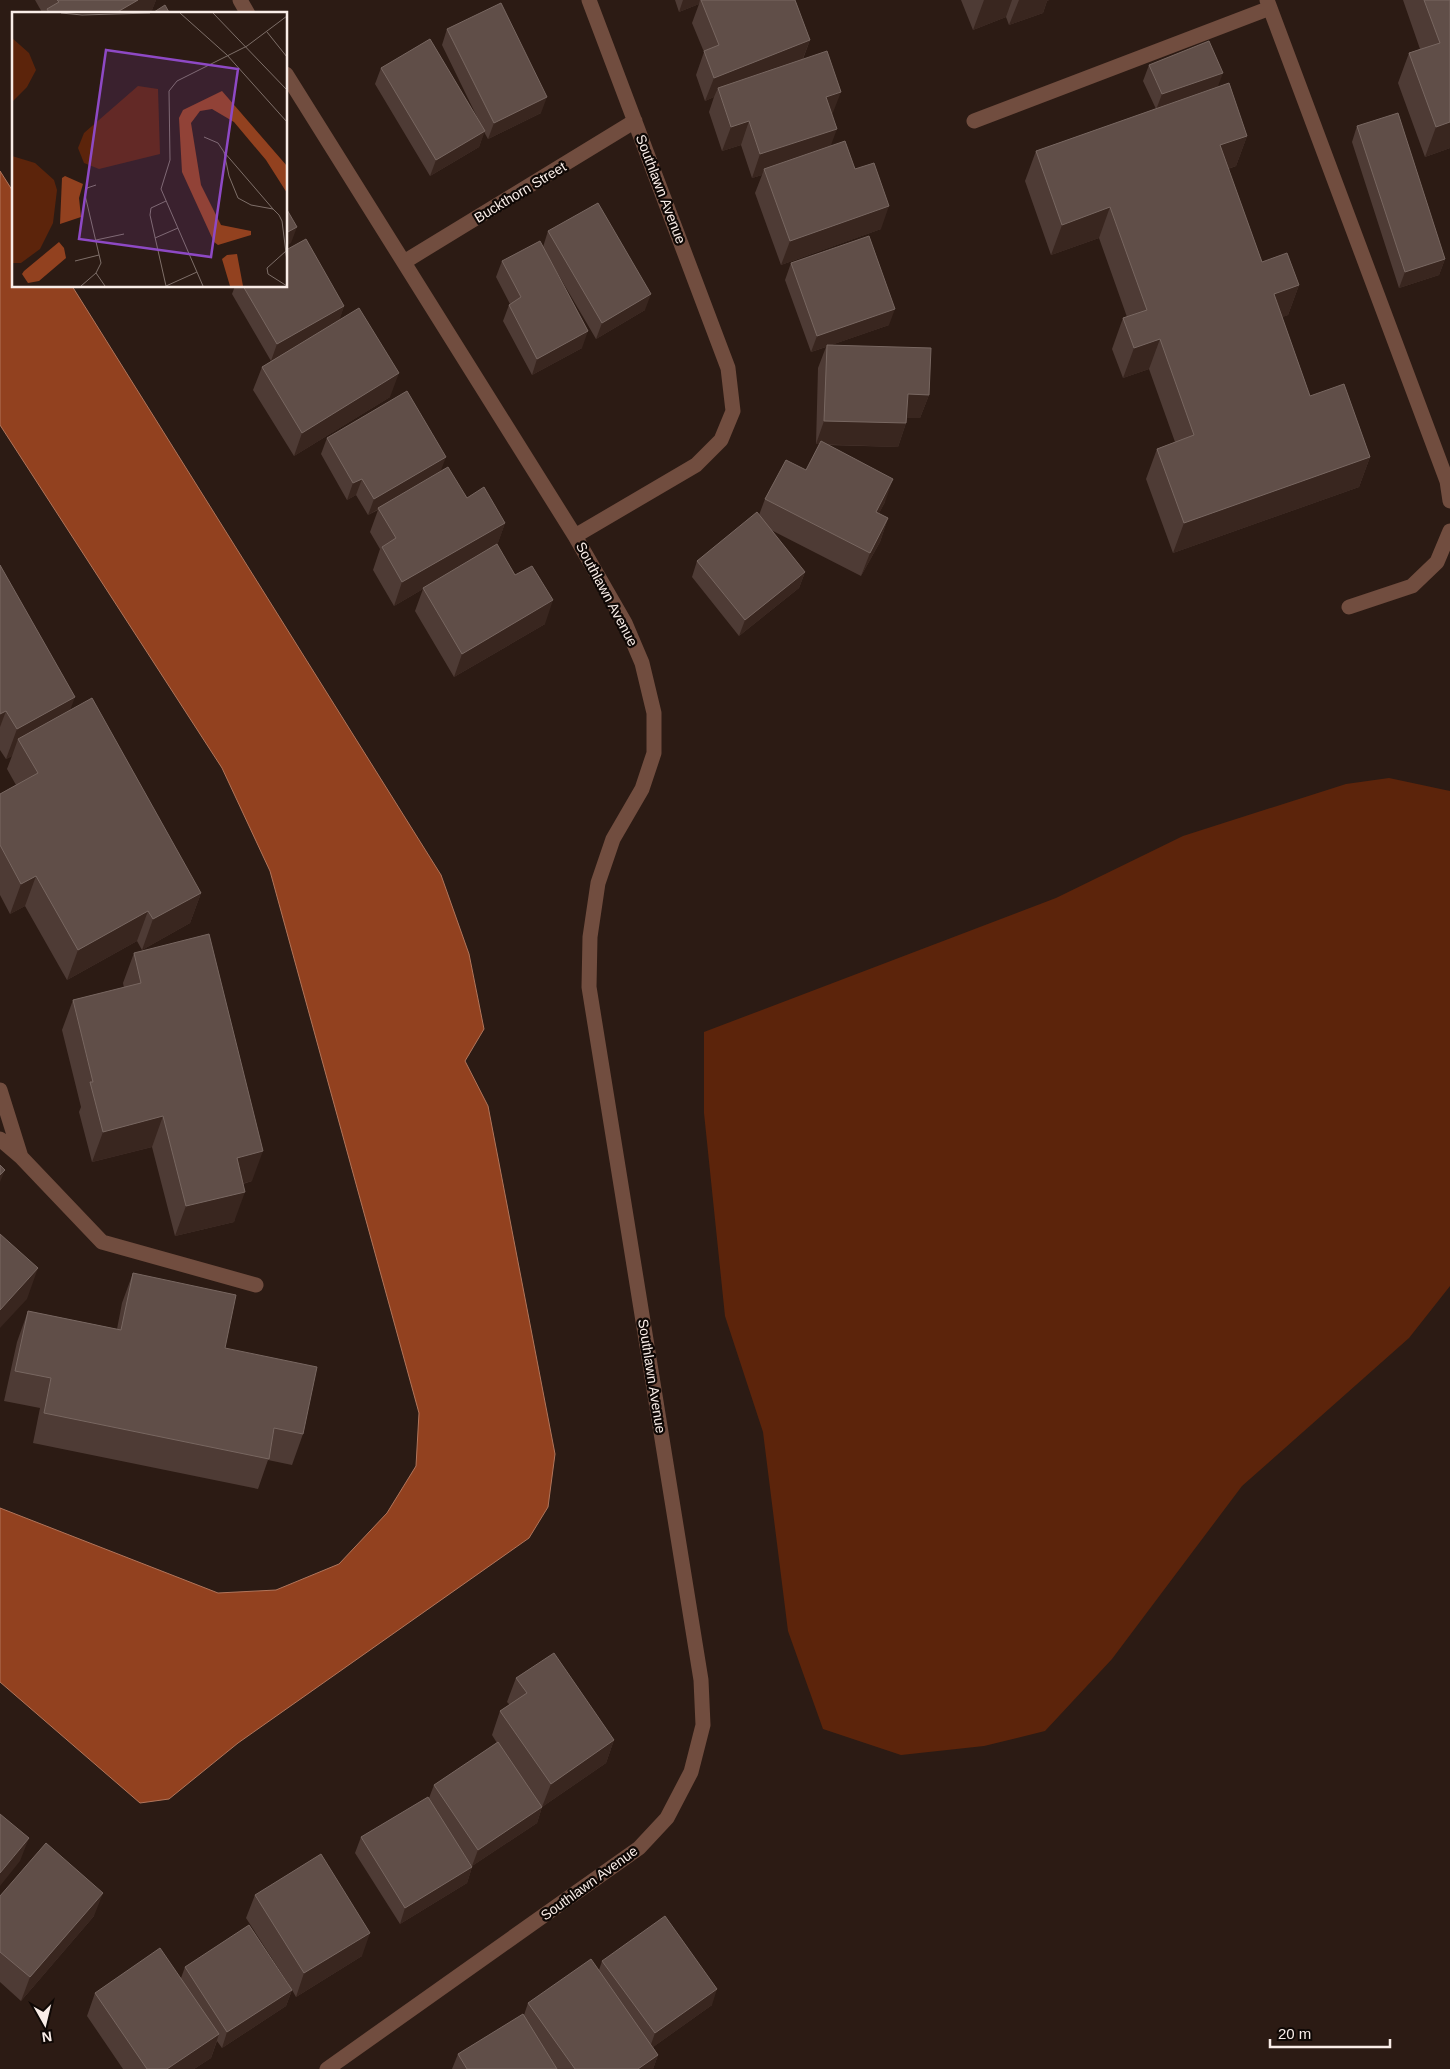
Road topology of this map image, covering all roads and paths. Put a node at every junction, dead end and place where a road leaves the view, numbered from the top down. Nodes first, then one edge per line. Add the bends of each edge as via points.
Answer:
1 (240, 0) edge
2 (589, 0) edge
3 (1268, 4) edge
4 (247, 12) edge
5 (288, 77) edge
6 (974, 121) dead end
7 (635, 122) junction
8 (404, 262) junction
9 (1450, 501) edge
10 (1450, 531) edge
11 (575, 536) junction
12 (1349, 608) dead end
13 (0, 1090) edge
14 (0, 1139) edge
15 (21, 1157) junction
16 (256, 1285) dead end
17 (327, 2069) edge

1 - 4 street
2 - 7 street, Southlawn Avenue
3 - 6 street
3 - 9 street via 1447,481
5 - 8 street, Southlawn Avenue
7 - 8 street, Buckthorn Street
7 - 11 street, Southlawn Avenue via 728,368 733,411 721,440 696,465
8 - 11 street, Southlawn Avenue
10 - 12 street via 1437,562 1412,586
11 - 17 street, Southlawn Avenue via 625,623 642,663 654,713 654,753 642,789 613,839 598,883 590,937 589,987 702,1680 703,1725 691,1772 667,1818 639,1848
13 - 15 street
14 - 15 street
15 - 16 street via 102,1242

